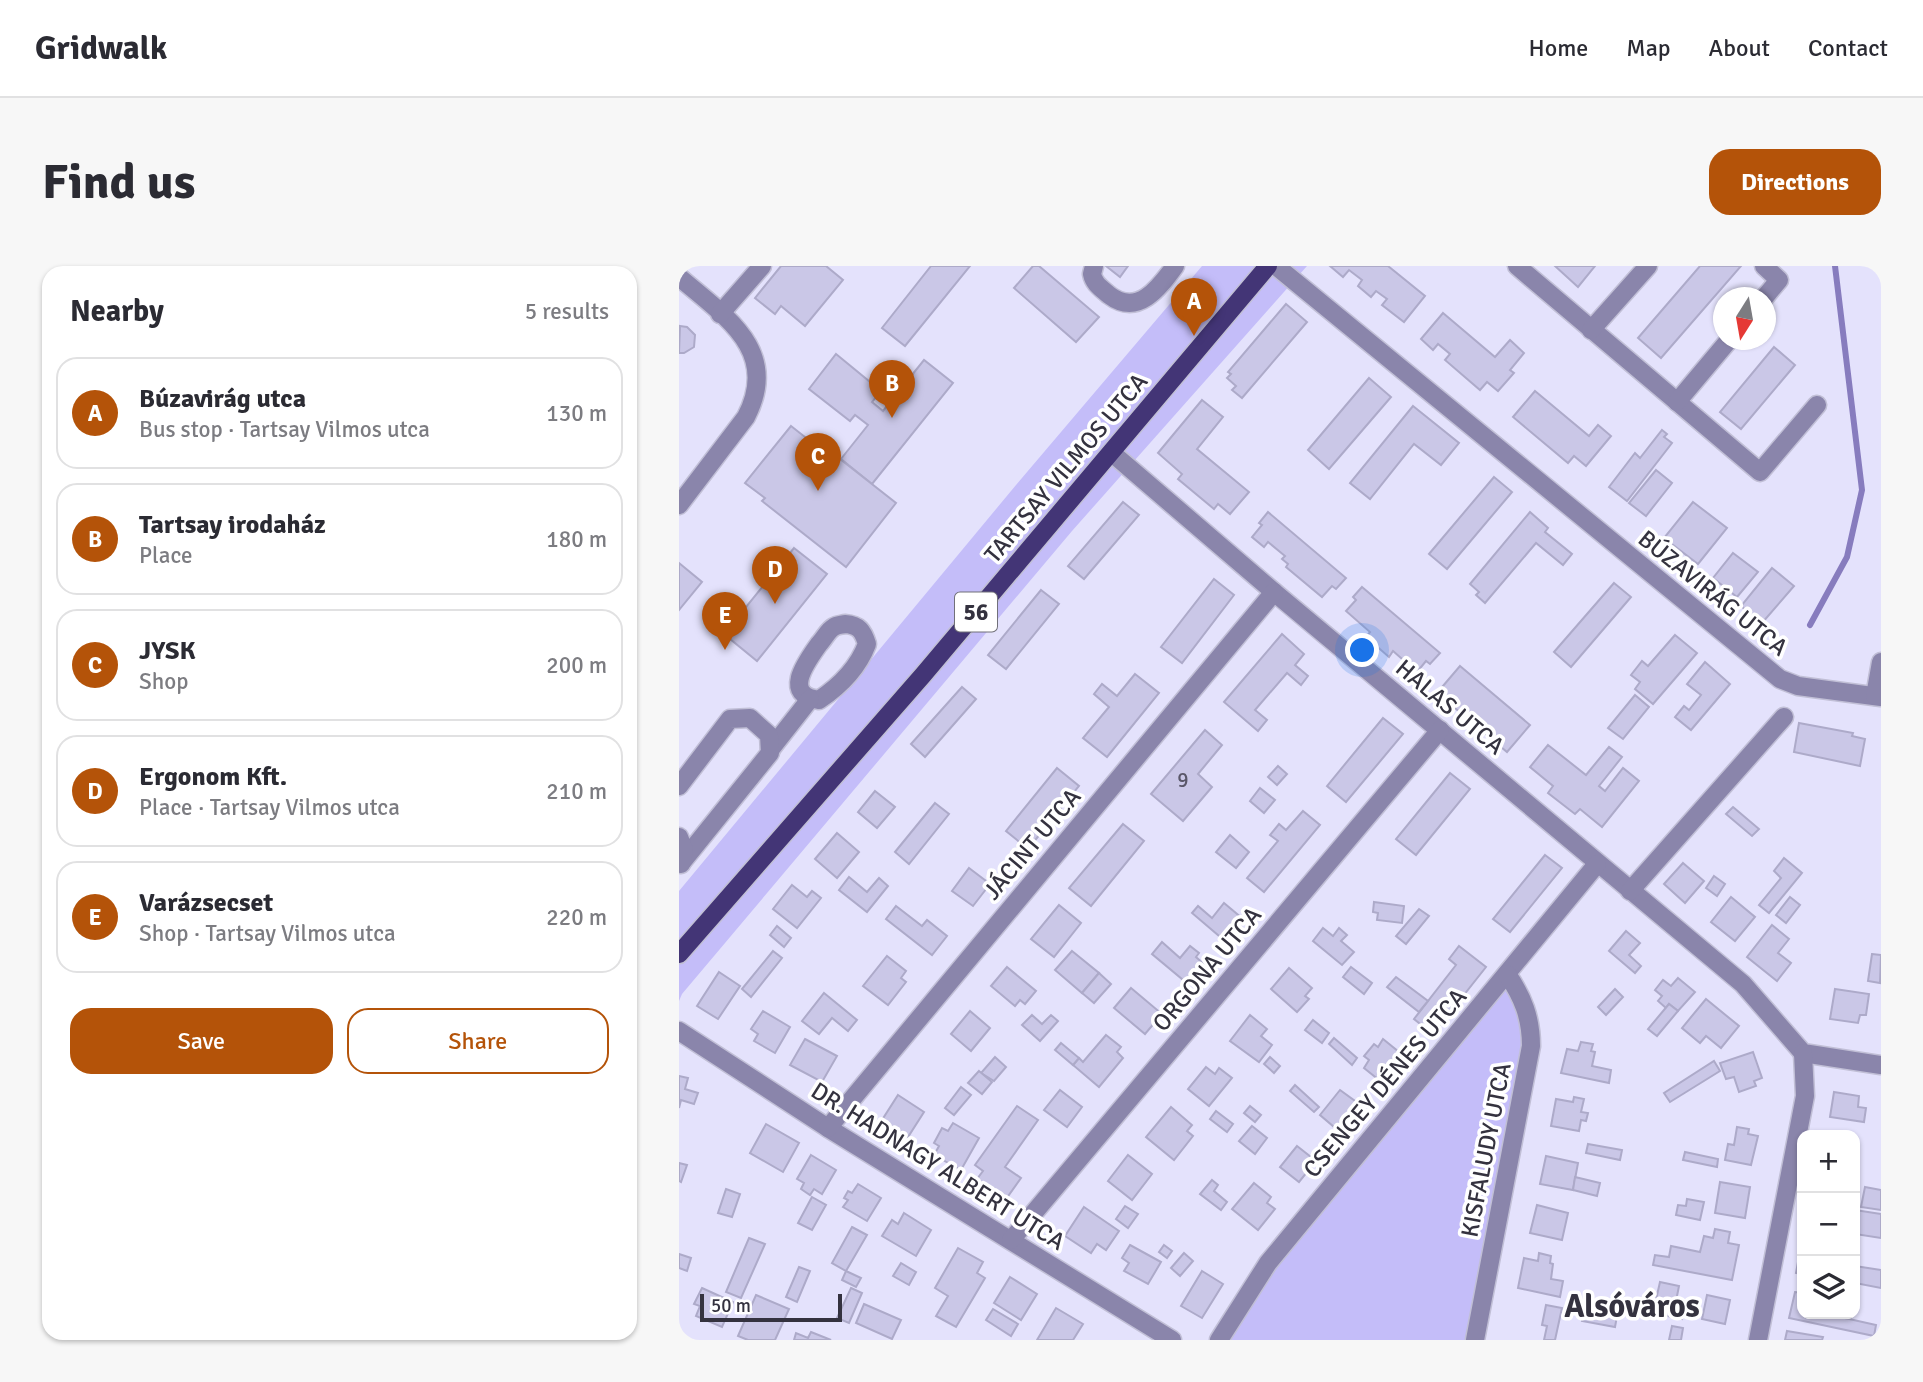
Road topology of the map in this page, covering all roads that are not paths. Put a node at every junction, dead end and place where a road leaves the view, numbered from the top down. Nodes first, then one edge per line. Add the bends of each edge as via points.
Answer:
1 (762, 266) edge
2 (1094, 266) edge
3 (1175, 266) edge
4 (1268, 266) edge
5 (1276, 266) edge
6 (1517, 266) edge
7 (1649, 266) edge
8 (1764, 266) edge
9 (679, 278) edge
10 (1773, 287) edge
11 (720, 314) junction
12 (1591, 330) junction
13 (1721, 350) edge
14 (1677, 402) junction
15 (1817, 405) dead end
16 (1112, 453) junction
17 (679, 505) edge
18 (1274, 592) junction
19 (1881, 662) edge
20 (1878, 696) edge
21 (810, 699) dead end
22 (1784, 717) dead end
23 (1440, 730) junction
24 (770, 750) junction
25 (679, 786) edge
26 (679, 837) edge
27 (680, 864) edge
28 (1597, 864) junction
29 (1630, 891) junction
30 (679, 954) edge
31 (1507, 974) junction
32 (679, 1031) edge
33 (1803, 1052) junction
34 (1881, 1065) edge
35 (828, 1128) junction
36 (1011, 1240) junction
37 (1172, 1340) edge
38 (1219, 1340) edge
39 (1475, 1340) edge
40 (1758, 1340) edge

1 - 11 street
2 - 3 street via 1092,274 1098,286 1114,299 1132,303 1150,296
4 - 16 main road, TARTSAY VILMOS UTCA / 56
5 - 20 street, BÚZAVIRÁG UTCA via 1780,679 1798,686
6 - 12 street
7 - 12 street
8 - 10 street via 1779,280
9 - 11 street
11 - 17 street via 738,329 753,354 755,395 746,417
12 - 14 street
13 - 14 street
14 - 15 street via 1760,472
16 - 18 street, HALAS UTCA
16 - 30 main road, TARTSAY VILMOS UTCA / 56
18 - 23 street, HALAS UTCA
18 - 35 street, JÁCINT UTCA
19 - 20 street
21 - 24 street
22 - 29 street
23 - 28 street, HALAS UTCA
23 - 36 street, ORGONA UTCA
24 - 25 street via 769,735 750,718 730,719
24 - 27 street
26 - 27 street via 684,850
28 - 29 street, HALAS UTCA
28 - 31 street, CSENGEY DÉNES UTCA
29 - 33 street, HALAS UTCA via 1743,984
31 - 38 street, CSENGEY DÉNES UTCA via 1268,1263
31 - 39 street, KISFALUDY UTCA via 1531,1023 1531,1046
32 - 35 street, DR. HADNAGY ALBERT UTCA
33 - 34 street
33 - 40 street via 1805,1096
35 - 36 street, DR. HADNAGY ALBERT UTCA
36 - 37 street, DR. HADNAGY ALBERT UTCA

